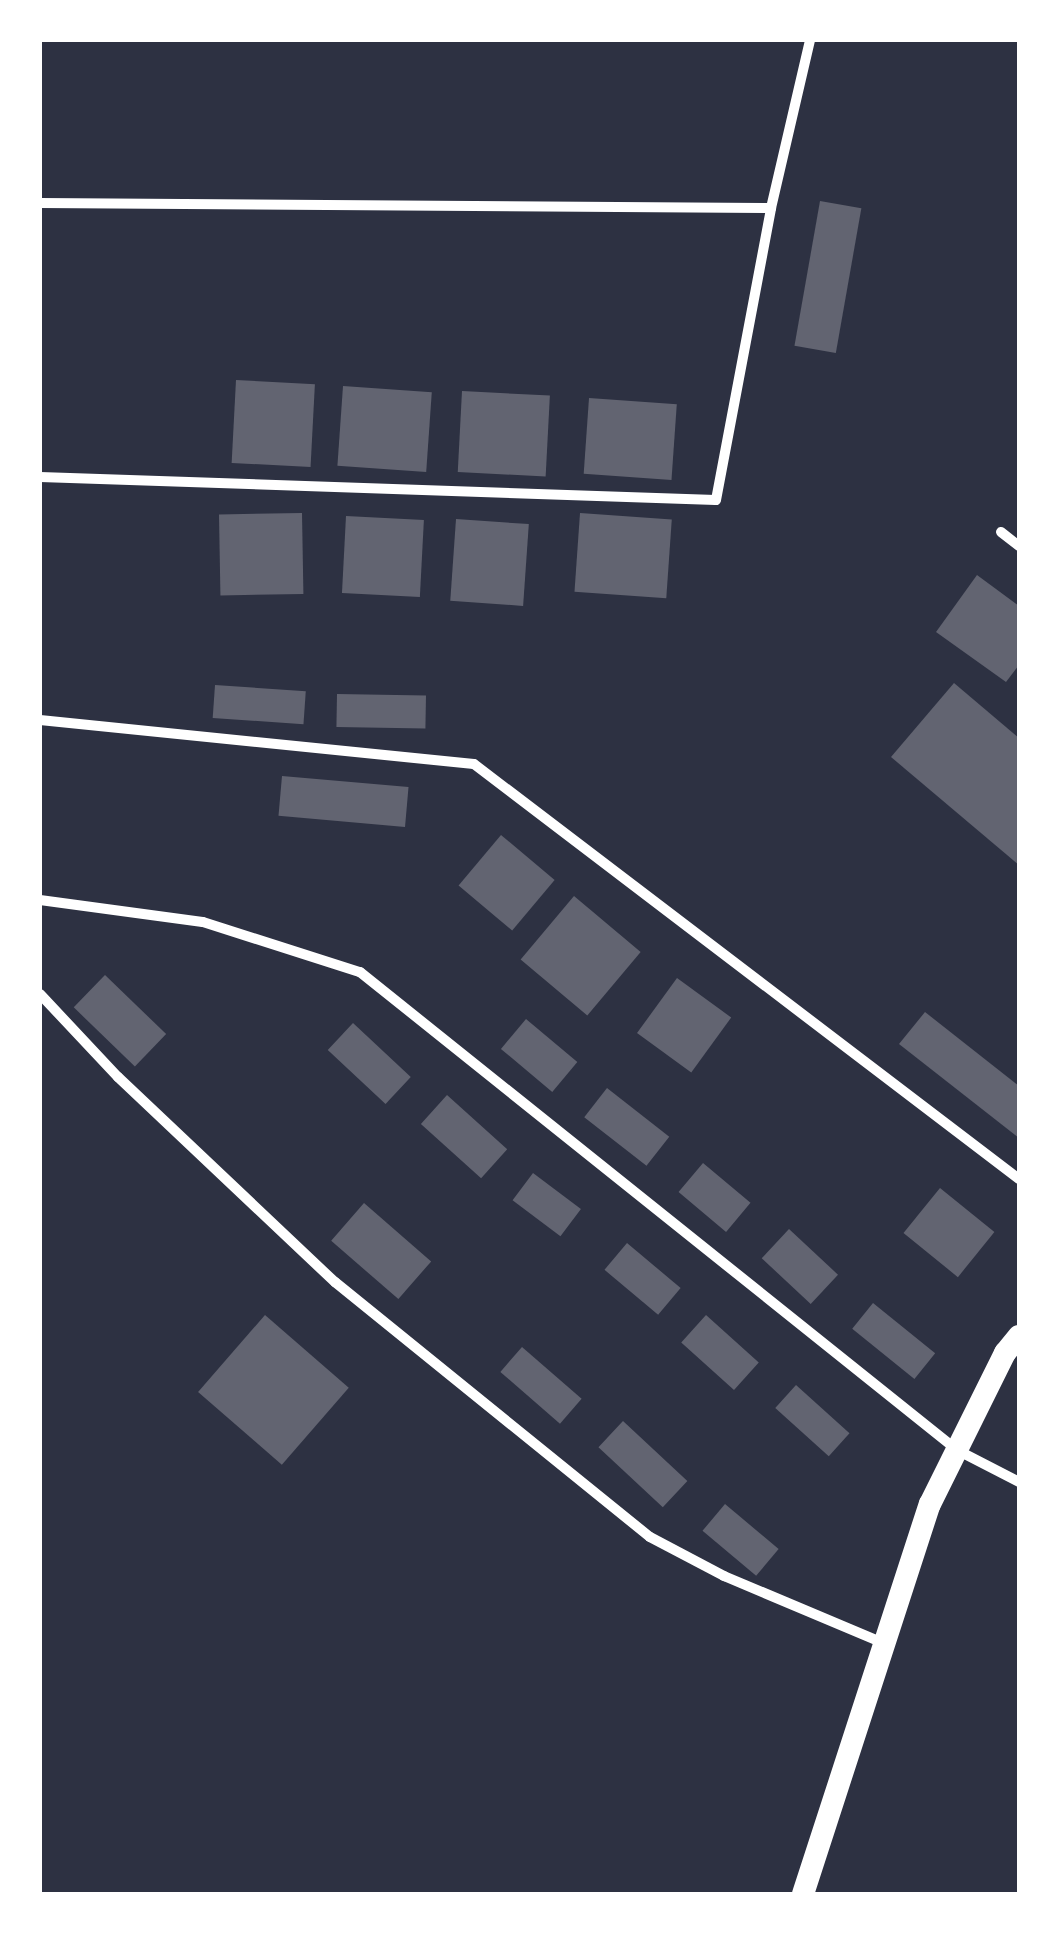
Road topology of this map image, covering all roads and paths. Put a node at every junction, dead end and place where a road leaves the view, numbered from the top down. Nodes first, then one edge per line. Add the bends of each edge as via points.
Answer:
1 (810, 40) edge
2 (40, 203) edge
3 (771, 208) junction
4 (40, 477) edge
5 (1001, 532) dead end
6 (1019, 546) edge
7 (40, 720) edge
8 (40, 900) edge
9 (40, 994) edge
10 (1019, 1179) edge
11 (1019, 1336) edge
12 (957, 1450) junction
13 (1019, 1482) edge
14 (884, 1643) junction
15 (803, 1894) edge

1 - 3 street
2 - 3 street
3 - 4 street via 716,500
5 - 6 street
7 - 10 street via 474,764
8 - 12 street via 203,922 360,972
9 - 14 street via 335,1282 650,1537
11 - 12 main road
12 - 13 street
12 - 14 main road via 930,1504
14 - 15 main road

